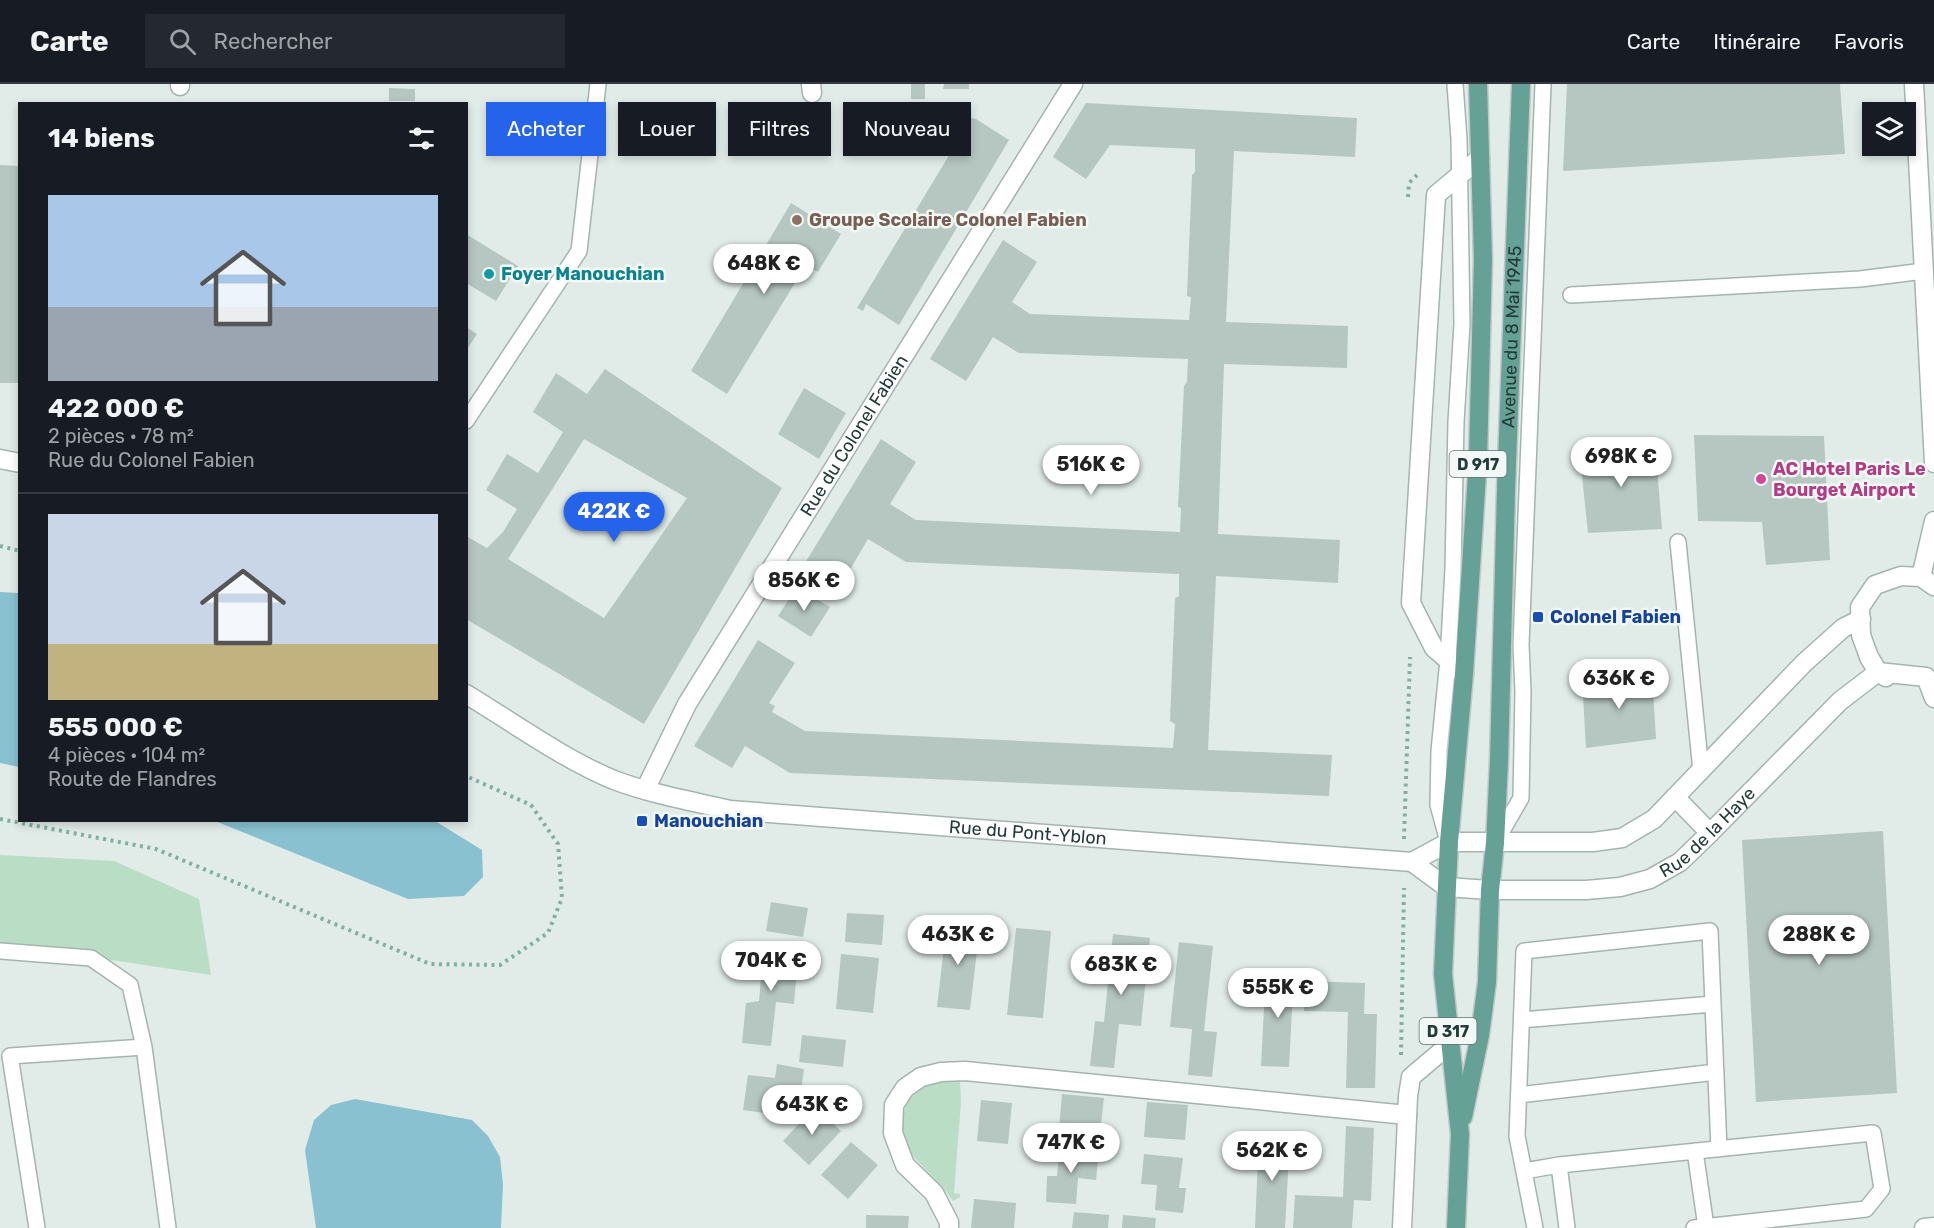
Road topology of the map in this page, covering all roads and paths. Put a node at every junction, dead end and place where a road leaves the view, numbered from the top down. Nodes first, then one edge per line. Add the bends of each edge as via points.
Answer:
1 (598, 84) edge
2 (1073, 84) edge
3 (1455, 84) edge
4 (1478, 84) edge
5 (1521, 84) edge
6 (1543, 84) edge
7 (1914, 84) edge
8 (1480, 158) junction
9 (1460, 175) junction
10 (1924, 271) junction
11 (1571, 295) dead end
12 (1931, 361) edge
13 (468, 418) edge
14 (0, 459) edge
15 (18, 462) edge
16 (1934, 463) edge
17 (1934, 521) edge
18 (1678, 542) dead end
19 (0, 546) edge
20 (18, 550) edge
21 (1928, 582) edge
22 (1861, 620) junction
23 (1410, 650) dead end
24 (1448, 660) junction
25 (1878, 672) junction
26 (1464, 674) junction
27 (1930, 675) edge
28 (468, 695) edge
29 (1934, 698) edge
30 (1701, 771) junction
31 (468, 777) edge
32 (645, 790) junction
33 (1675, 798) junction
34 (0, 819) edge
35 (1710, 833) junction
36 (1449, 842) junction
37 (1495, 843) junction
38 (1408, 862) junction
39 (1446, 887) junction
40 (1490, 890) junction
41 (0, 951) edge
42 (1713, 1004) junction
43 (1522, 1020) junction
44 (1450, 1044) junction
45 (144, 1047) junction
46 (1400, 1059) dead end
47 (1716, 1072) junction
48 (1519, 1095) junction
49 (1407, 1115) junction
50 (1460, 1134) junction
51 (1719, 1149) junction
52 (1695, 1151) junction
53 (1559, 1165) junction
54 (1524, 1171) junction
55 (1700, 1227) edge
56 (1934, 1227) edge
57 (37, 1228) edge
58 (168, 1228) edge
59 (949, 1228) edge
60 (1402, 1228) edge
61 (1456, 1228) edge
62 (1535, 1228) edge
63 (1567, 1228) edge
64 (1924, 1228) edge

1 - 13 lane via 579,251
2 - 32 street, Rue du Colonel Fabien via 687,704
3 - 9 lane
4 - 8 main road, Avenue du 8 Mai 1945 / D 917
5 - 37 main road, Avenue du 8 Mai 1945 / D 917
6 - 37 lane via 1521,645 1521,798
7 - 10 street
8 - 9 street
8 - 26 main road, Avenue du 8 Mai 1945 / D 917 via 1483,259 1479,459
9 - 24 lane via 1462,324
9 - 24 street via 1436,195 1411,603 1434,648
10 - 11 lane via 1860,279
10 - 12 street
12 - 16 street
14 - 15 street
17 - 21 street
18 - 30 lane
19 - 20 path
21 - 22 street via 1901,576 1875,585 1860,607
22 - 25 street via 1861,635
22 - 30 street via 1843,628 1804,663
23 - 38 path
24 - 26 street
24 - 36 lane via 1438,805
25 - 27 street
25 - 35 street, Rue de la Haye via 1840,701
26 - 36 main road, Avenue du 8 Mai 1945 / D 917
27 - 29 street
28 - 32 street, Rue du Pont-Yblon via 571,758 614,780
30 - 33 street
31 - 34 path via 531,805 558,844 562,898 548,933 500,965 430,964 156,849
32 - 38 street, Rue du Pont-Yblon via 730,810
33 - 35 street
33 - 37 street via 1654,819 1622,838
35 - 40 street, Rue de la Haye via 1680,862 1650,879 1620,887
36 - 37 street
36 - 38 street
36 - 39 main road, D 317
37 - 40 main road, D 317
38 - 39 street
38 - 46 path
39 - 40 street
39 - 44 main road, D 317 via 1443,974
40 - 50 main road, D 317 via 1488,982
41 - 45 lane via 91,958 130,985
42 - 43 lane
42 - 43 lane via 1710,931 1524,951
42 - 47 lane
43 - 48 lane
44 - 49 street via 1411,1077
44 - 50 main road, D 317
45 - 57 lane via 10,1056
45 - 58 lane
47 - 48 lane
47 - 51 lane
48 - 54 lane via 1517,1136
49 - 59 street via 965,1071 931,1074 905,1088 894,1105 893,1133 905,1165 934,1193
49 - 60 street
50 - 61 main road, D 317
51 - 52 lane
51 - 55 lane via 1873,1133 1882,1189 1866,1209
52 - 53 lane
52 - 55 lane
53 - 54 lane
53 - 63 lane
54 - 62 lane
56 - 64 street

